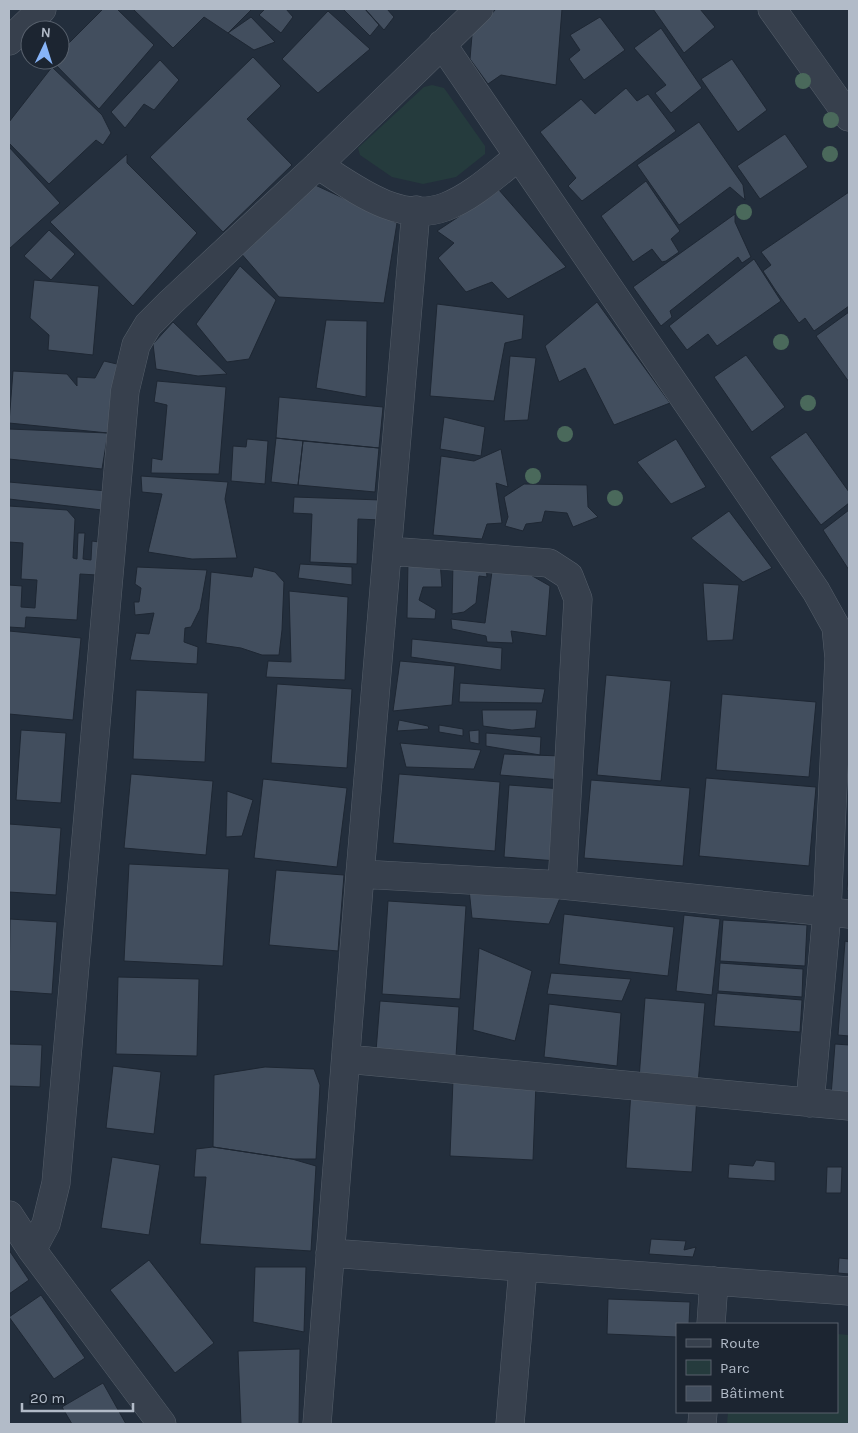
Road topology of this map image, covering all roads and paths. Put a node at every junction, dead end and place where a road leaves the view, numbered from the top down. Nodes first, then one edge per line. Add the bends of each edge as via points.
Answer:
1 (42, 9) edge
2 (479, 9) edge
3 (772, 9) edge
4 (9, 41) edge
5 (442, 44) junction
6 (849, 118) edge
7 (518, 156) junction
8 (318, 165) junction
9 (416, 210) junction
10 (388, 552) junction
11 (360, 874) junction
12 (562, 885) junction
13 (838, 913) edge
14 (346, 1059) junction
15 (810, 1103) junction
16 (849, 1106) edge
17 (9, 1216) edge
18 (32, 1250) junction
19 (330, 1253) junction
20 (523, 1268) junction
21 (714, 1282) junction
22 (849, 1292) edge
23 (711, 1323) edge
24 (162, 1424) edge
25 (317, 1424) edge
26 (510, 1424) edge

1 - 4 street
2 - 5 street
3 - 6 street
5 - 7 street
5 - 8 street
7 - 9 street via 452,203
7 - 13 street via 816,591 836,627 839,658
8 - 9 street via 369,198 391,207
8 - 18 street via 171,302 148,325 136,345 125,391 56,1183 46,1224
9 - 10 street
10 - 11 street
10 - 12 street via 549,563 569,576 578,599
11 - 12 street
11 - 14 street
12 - 13 street
13 - 15 street
14 - 15 street
14 - 19 street
15 - 16 street
17 - 18 street
18 - 24 street
19 - 20 street
19 - 25 street
20 - 21 street
20 - 26 street
21 - 22 street
21 - 23 street

